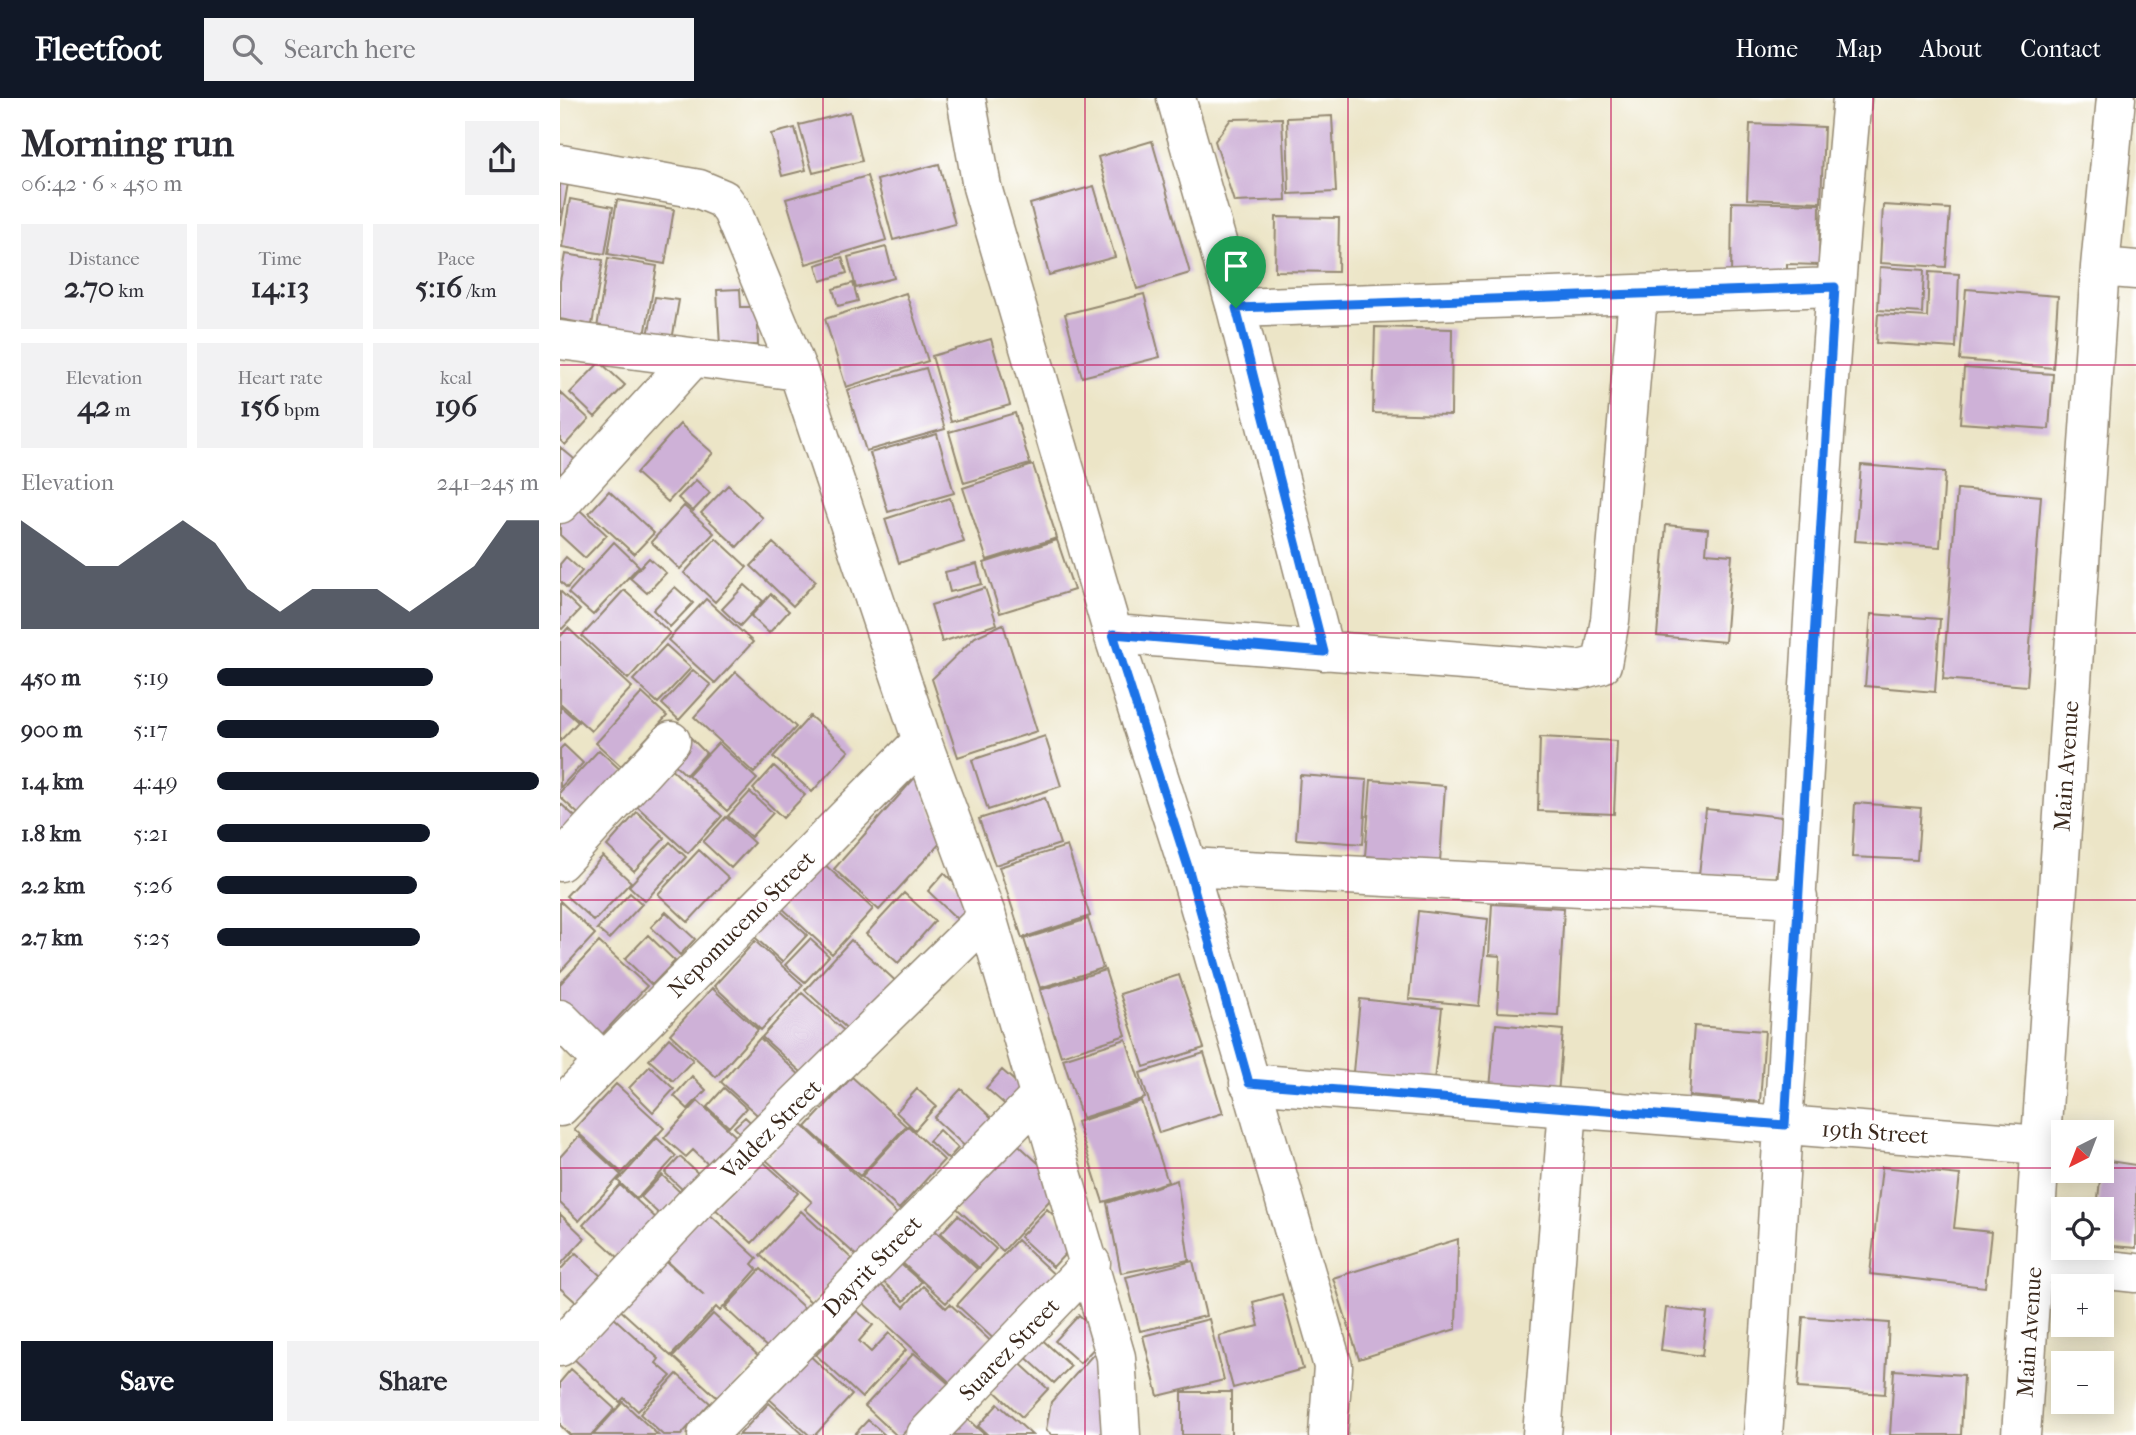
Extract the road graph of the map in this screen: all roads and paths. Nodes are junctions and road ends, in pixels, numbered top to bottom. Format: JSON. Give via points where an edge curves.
{"nodes":[{"id":1,"x":966,"y":98,"type":"edge"},
{"id":2,"x":1175,"y":98,"type":"edge"},
{"id":3,"x":1852,"y":98,"type":"edge"},
{"id":4,"x":2116,"y":98,"type":"edge"},
{"id":5,"x":560,"y":164,"type":"edge"},
{"id":6,"x":2118,"y":268,"type":"edge"},
{"id":7,"x":1835,"y":287,"type":"junction"},
{"id":8,"x":1638,"y":296,"type":"junction"},
{"id":9,"x":1236,"y":308,"type":"junction"},
{"id":10,"x":560,"y":340,"type":"edge"},
{"id":11,"x":691,"y":359,"type":"junction"},
{"id":12,"x":798,"y":371,"type":"junction"},
{"id":13,"x":560,"y":504,"type":"edge"},
{"id":14,"x":1113,"y":634,"type":"junction"},
{"id":15,"x":1324,"y":652,"type":"junction"},
{"id":16,"x":671,"y":741,"type":"dead end"},
{"id":17,"x":922,"y":741,"type":"junction"},
{"id":18,"x":560,"y":862,"type":"edge"},
{"id":19,"x":1188,"y":867,"type":"junction"},
{"id":20,"x":1798,"y":898,"type":"junction"},
{"id":21,"x":987,"y":917,"type":"junction"},
{"id":22,"x":560,"y":1019,"type":"edge"},
{"id":23,"x":604,"y":1063,"type":"junction"},
{"id":24,"x":1249,"y":1083,"type":"junction"},
{"id":25,"x":1038,"y":1098,"type":"junction"},
{"id":26,"x":560,"y":1107,"type":"edge"},
{"id":27,"x":1568,"y":1108,"type":"junction"},
{"id":28,"x":1785,"y":1125,"type":"junction"},
{"id":29,"x":2041,"y":1145,"type":"junction"},
{"id":30,"x":2034,"y":1262,"type":"junction"},
{"id":31,"x":1091,"y":1264,"type":"junction"},
{"id":32,"x":2136,"y":1273,"type":"edge"},
{"id":33,"x":560,"y":1347,"type":"edge"},
{"id":34,"x":707,"y":1435,"type":"edge"},
{"id":35,"x":926,"y":1435,"type":"edge"},
{"id":36,"x":1121,"y":1435,"type":"edge"},
{"id":37,"x":1328,"y":1435,"type":"edge"},
{"id":38,"x":1542,"y":1435,"type":"edge"},
{"id":39,"x":1763,"y":1435,"type":"edge"},
{"id":40,"x":2021,"y":1435,"type":"edge"}],
"edges":[{"from":1,"to":14,"type":"street","via":[[982,187]]},
{"from":2,"to":9,"type":"street"},
{"from":3,"to":7,"type":"street"},
{"from":4,"to":6,"type":"street","name":"Main Avenue"},
{"from":5,"to":12,"type":"street","via":[[699,189],[723,199]]},
{"from":6,"to":29,"type":"street","name":"Main Avenue"},
{"from":7,"to":8,"type":"street"},
{"from":7,"to":20,"type":"street"},
{"from":8,"to":9,"type":"street"},
{"from":8,"to":15,"type":"street","via":[[1602,664],[1578,670]]},
{"from":9,"to":15,"type":"street"},
{"from":10,"to":11,"type":"street"},
{"from":11,"to":12,"type":"street"},
{"from":11,"to":13,"type":"street"},
{"from":12,"to":17,"type":"street"},
{"from":14,"to":15,"type":"street"},
{"from":14,"to":19,"type":"street"},
{"from":16,"to":18,"type":"street"},
{"from":17,"to":21,"type":"street"},
{"from":17,"to":23,"type":"street","name":"Nepomuceno Street"},
{"from":19,"to":20,"type":"street"},
{"from":19,"to":24,"type":"street"},
{"from":20,"to":28,"type":"street"},
{"from":21,"to":25,"type":"street"},
{"from":21,"to":33,"type":"street","name":"Valdez Street","via":[[702,1196]]},
{"from":22,"to":23,"type":"street"},
{"from":23,"to":26,"type":"street","name":"Nepomuceno Street"},
{"from":24,"to":27,"type":"street","name":"19th Street"},
{"from":24,"to":37,"type":"street","via":[[1333,1366]]},
{"from":25,"to":31,"type":"street"},
{"from":25,"to":34,"type":"street","name":"Dayrit Street"},
{"from":27,"to":28,"type":"street","name":"19th Street"},
{"from":27,"to":38,"type":"street"},
{"from":28,"to":29,"type":"street","name":"19th Street"},
{"from":28,"to":39,"type":"street"},
{"from":29,"to":30,"type":"street","name":"Main Avenue"},
{"from":30,"to":32,"type":"street"},
{"from":30,"to":40,"type":"street","name":"Main Avenue"},
{"from":31,"to":35,"type":"street","name":"Suarez Street"},
{"from":31,"to":36,"type":"street","via":[[1116,1357]]}]}
